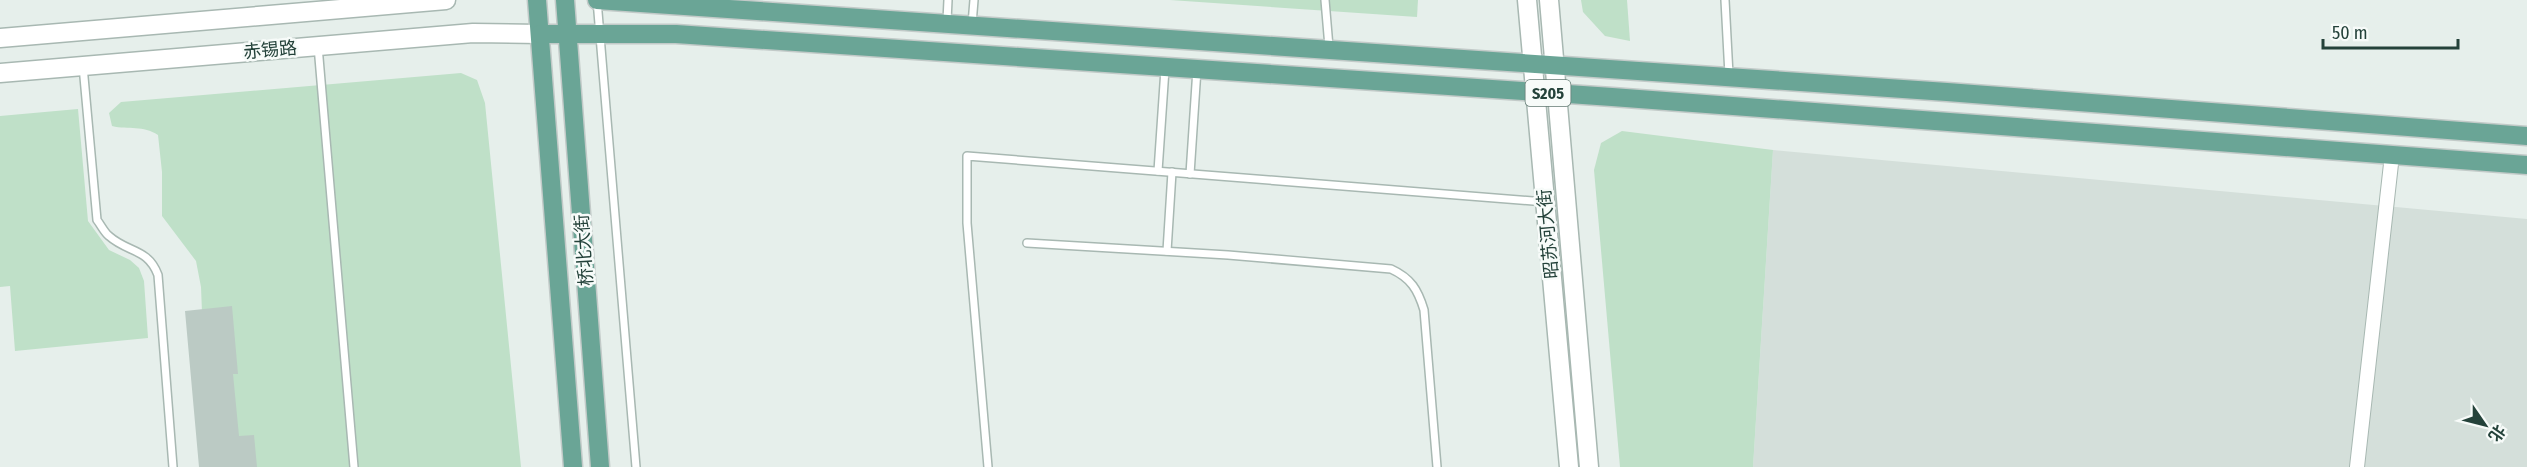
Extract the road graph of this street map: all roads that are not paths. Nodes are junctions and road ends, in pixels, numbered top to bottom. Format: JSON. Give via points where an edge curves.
{"nodes":[{"id":1,"x":446,"y":0,"type":"edge"},
{"id":2,"x":537,"y":0,"type":"edge"},
{"id":3,"x":565,"y":0,"type":"edge"},
{"id":4,"x":597,"y":0,"type":"edge"},
{"id":5,"x":948,"y":0,"type":"edge"},
{"id":6,"x":974,"y":0,"type":"edge"},
{"id":7,"x":1325,"y":0,"type":"edge"},
{"id":8,"x":1527,"y":0,"type":"edge"},
{"id":9,"x":1549,"y":0,"type":"edge"},
{"id":10,"x":1725,"y":0,"type":"edge"},
{"id":11,"x":946,"y":23,"type":"junction"},
{"id":12,"x":972,"y":25,"type":"junction"},
{"id":13,"x":568,"y":32,"type":"junction"},
{"id":14,"x":600,"y":33,"type":"junction"},
{"id":15,"x":540,"y":34,"type":"junction"},
{"id":16,"x":0,"y":38,"type":"edge"},
{"id":17,"x":318,"y":46,"type":"junction"},
{"id":18,"x":1329,"y":50,"type":"junction"},
{"id":19,"x":1533,"y":64,"type":"junction"},
{"id":20,"x":1554,"y":65,"type":"junction"},
{"id":21,"x":83,"y":66,"type":"junction"},
{"id":22,"x":1166,"y":67,"type":"junction"},
{"id":23,"x":1197,"y":69,"type":"junction"},
{"id":24,"x":0,"y":73,"type":"edge"},
{"id":25,"x":1730,"y":77,"type":"junction"},
{"id":26,"x":1535,"y":92,"type":"junction"},
{"id":27,"x":1557,"y":93,"type":"junction"},
{"id":28,"x":2527,"y":136,"type":"edge"},
{"id":29,"x":2392,"y":155,"type":"junction"},
{"id":30,"x":2527,"y":165,"type":"edge"},
{"id":31,"x":1158,"y":171,"type":"junction"},
{"id":32,"x":1172,"y":172,"type":"junction"},
{"id":33,"x":1190,"y":174,"type":"junction"},
{"id":34,"x":1545,"y":202,"type":"junction"},
{"id":35,"x":1026,"y":243,"type":"dead end"},
{"id":36,"x":1167,"y":251,"type":"junction"},
{"id":37,"x":173,"y":467,"type":"edge"},
{"id":38,"x":354,"y":467,"type":"edge"},
{"id":39,"x":573,"y":467,"type":"edge"},
{"id":40,"x":600,"y":467,"type":"edge"},
{"id":41,"x":636,"y":467,"type":"edge"},
{"id":42,"x":988,"y":467,"type":"edge"},
{"id":43,"x":1437,"y":467,"type":"edge"},
{"id":44,"x":1569,"y":467,"type":"edge"},
{"id":45,"x":1589,"y":467,"type":"edge"},
{"id":46,"x":2357,"y":467,"type":"edge"}],
"edges":[{"from":1,"to":16,"type":"street","name":"赤锡路"},
{"from":2,"to":15,"type":"main road","name":"桥北大街"},
{"from":3,"to":13,"type":"main road","name":"桥北大街"},
{"from":4,"to":11,"type":"main road","number":"S205"},
{"from":4,"to":14,"type":"lane"},
{"from":5,"to":11,"type":"lane"},
{"from":6,"to":12,"type":"lane"},
{"from":7,"to":18,"type":"lane"},
{"from":8,"to":19,"type":"street","name":"昭苏河大街"},
{"from":9,"to":20,"type":"street","name":"昭苏河大街"},
{"from":10,"to":25,"type":"lane"},
{"from":11,"to":12,"type":"main road","number":"S205"},
{"from":12,"to":18,"type":"main road","number":"S205"},
{"from":13,"to":14,"type":"main road","number":"S205"},
{"from":13,"to":15,"type":"main road","number":"S205"},
{"from":13,"to":40,"type":"main road","name":"桥北大街"},
{"from":14,"to":22,"type":"main road","number":"S205","via":[[676,34]]},
{"from":14,"to":41,"type":"lane"},
{"from":15,"to":17,"type":"street","name":"赤锡路","via":[[473,33]]},
{"from":15,"to":39,"type":"main road","name":"桥北大街"},
{"from":17,"to":21,"type":"street","name":"赤锡路"},
{"from":17,"to":38,"type":"lane"},
{"from":18,"to":19,"type":"main road","number":"S205"},
{"from":19,"to":20,"type":"main road","number":"S205"},
{"from":19,"to":26,"type":"street","name":"昭苏河大街"},
{"from":20,"to":25,"type":"main road","number":"S205"},
{"from":20,"to":27,"type":"street","name":"昭苏河大街"},
{"from":21,"to":24,"type":"street","name":"赤锡路"},
{"from":21,"to":37,"type":"lane","via":[[97,220],[108,236],[144,254],[158,275]]},
{"from":22,"to":23,"type":"main road","number":"S205"},
{"from":22,"to":31,"type":"lane"},
{"from":23,"to":26,"type":"main road","number":"S205"},
{"from":23,"to":33,"type":"lane"},
{"from":25,"to":28,"type":"main road","number":"S205"},
{"from":26,"to":27,"type":"main road","number":"S205"},
{"from":26,"to":34,"type":"street","name":"昭苏河大街"},
{"from":27,"to":29,"type":"main road","number":"S205"},
{"from":27,"to":45,"type":"street","name":"昭苏河大街"},
{"from":29,"to":30,"type":"main road","number":"S205"},
{"from":29,"to":46,"type":"street"},
{"from":31,"to":32,"type":"lane"},
{"from":31,"to":42,"type":"lane","via":[[967,156],[967,223]]},
{"from":32,"to":33,"type":"lane"},
{"from":32,"to":36,"type":"lane"},
{"from":33,"to":34,"type":"lane"},
{"from":34,"to":44,"type":"street","name":"昭苏河大街"},
{"from":35,"to":36,"type":"lane"},
{"from":36,"to":43,"type":"lane","via":[[1392,269],[1403,274],[1418,290],[1424,310]]}]}
